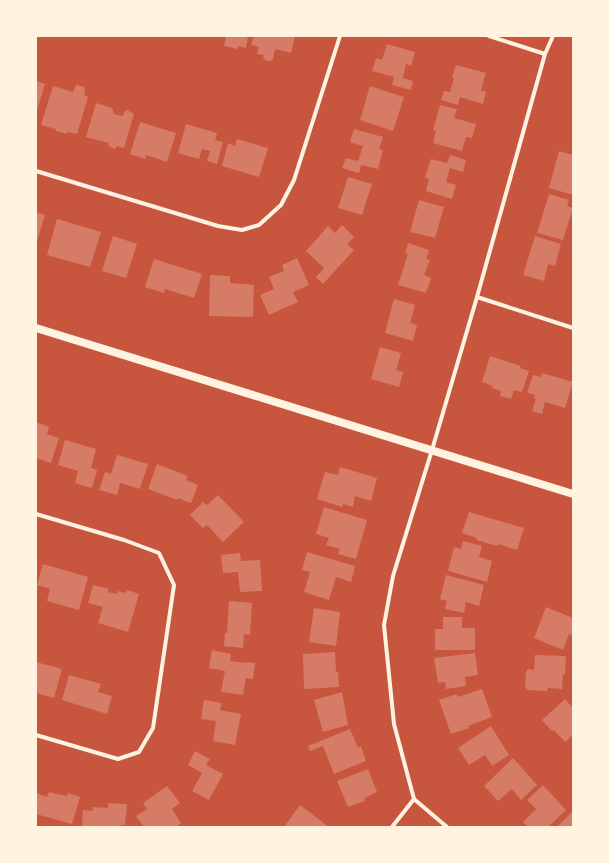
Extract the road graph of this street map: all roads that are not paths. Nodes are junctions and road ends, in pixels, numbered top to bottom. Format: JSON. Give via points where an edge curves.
{"nodes":[{"id":1,"x":340,"y":36,"type":"edge"},
{"id":2,"x":489,"y":36,"type":"edge"},
{"id":3,"x":553,"y":36,"type":"edge"},
{"id":4,"x":545,"y":54,"type":"junction"},
{"id":5,"x":36,"y":171,"type":"edge"},
{"id":6,"x":477,"y":297,"type":"junction"},
{"id":7,"x":36,"y":328,"type":"edge"},
{"id":8,"x":573,"y":328,"type":"edge"},
{"id":9,"x":432,"y":450,"type":"junction"},
{"id":10,"x":573,"y":494,"type":"edge"},
{"id":11,"x":36,"y":514,"type":"edge"},
{"id":12,"x":36,"y":735,"type":"edge"},
{"id":13,"x":414,"y":799,"type":"junction"},
{"id":14,"x":392,"y":827,"type":"edge"},
{"id":15,"x":447,"y":827,"type":"edge"}],
"edges":[{"from":1,"to":5,"type":"street","via":[[294,180],[281,204],[259,225],[242,230],[218,226]]},
{"from":2,"to":4,"type":"street"},
{"from":3,"to":4,"type":"street"},
{"from":4,"to":6,"type":"street"},
{"from":6,"to":8,"type":"street"},
{"from":6,"to":9,"type":"street"},
{"from":7,"to":9,"type":"main road"},
{"from":9,"to":10,"type":"main road"},
{"from":9,"to":13,"type":"street","via":[[393,576],[384,625],[394,724]]},
{"from":11,"to":12,"type":"street","via":[[159,552],[174,585],[152,728],[139,752],[118,760]]},
{"from":13,"to":14,"type":"street"},
{"from":13,"to":15,"type":"street"}]}
